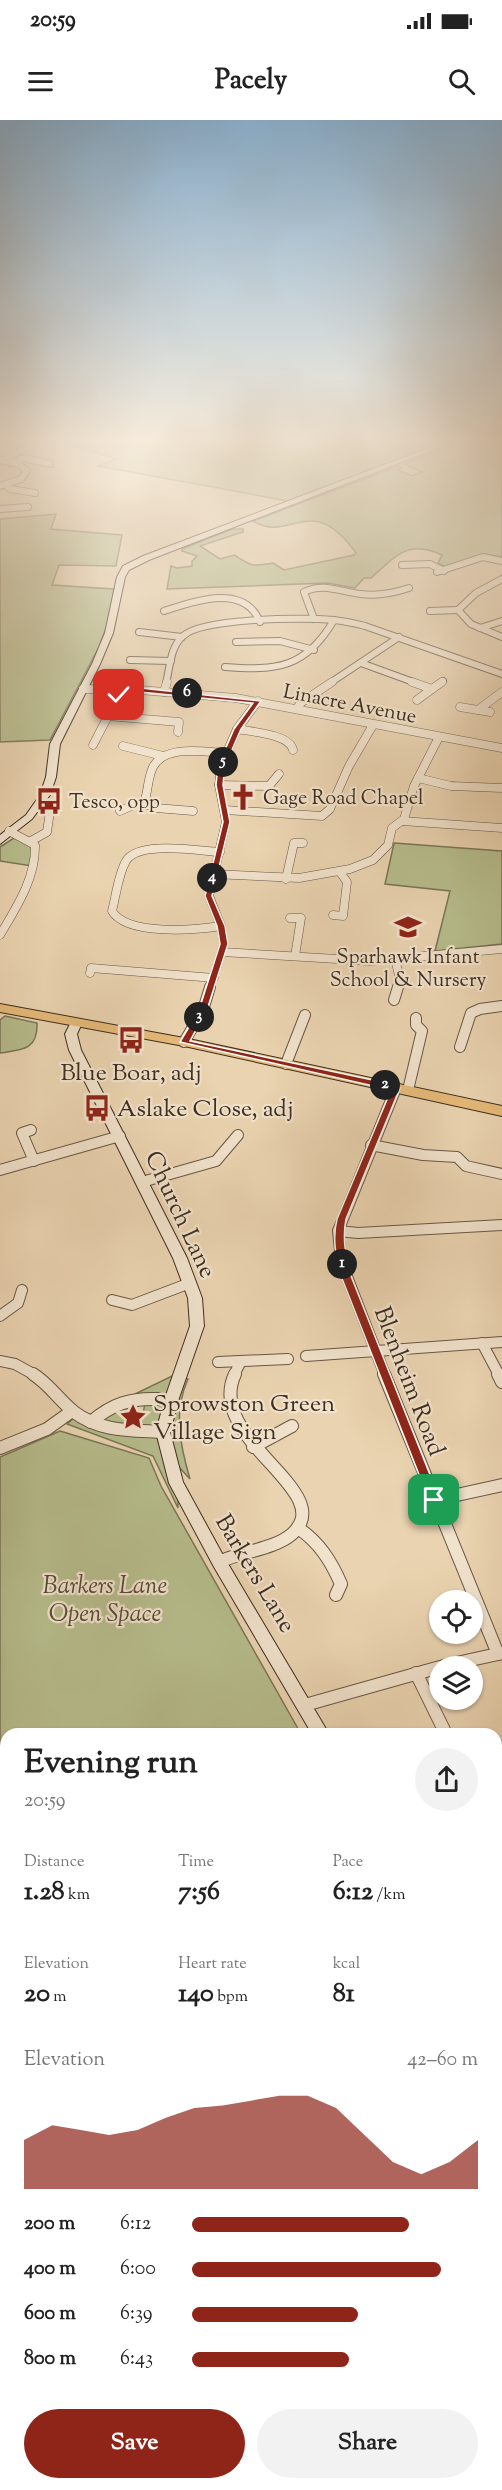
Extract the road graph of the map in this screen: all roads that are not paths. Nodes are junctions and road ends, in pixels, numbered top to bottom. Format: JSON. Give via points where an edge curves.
{"nodes":[{"id":1,"x":163,"y":553,"type":"edge"},
{"id":2,"x":502,"y":561,"type":"edge"},
{"id":3,"x":402,"y":565,"type":"dead end"},
{"id":4,"x":502,"y":579,"type":"edge"},
{"id":5,"x":409,"y":588,"type":"dead end"},
{"id":6,"x":458,"y":610,"type":"junction"},
{"id":7,"x":169,"y":611,"type":"dead end"},
{"id":8,"x":430,"y":611,"type":"dead end"},
{"id":9,"x":314,"y":619,"type":"junction"},
{"id":10,"x":334,"y":620,"type":"junction"},
{"id":11,"x":502,"y":621,"type":"edge"},
{"id":12,"x":260,"y":622,"type":"junction"},
{"id":13,"x":480,"y":628,"type":"junction"},
{"id":14,"x":139,"y":632,"type":"dead end"},
{"id":15,"x":182,"y":637,"type":"junction"},
{"id":16,"x":399,"y":637,"type":"junction"},
{"id":17,"x":502,"y":637,"type":"edge"},
{"id":18,"x":241,"y":641,"type":"dead end"},
{"id":19,"x":314,"y":650,"type":"junction"},
{"id":20,"x":130,"y":660,"type":"dead end"},
{"id":21,"x":171,"y":661,"type":"junction"},
{"id":22,"x":361,"y":663,"type":"junction"},
{"id":23,"x":225,"y":667,"type":"dead end"},
{"id":24,"x":502,"y":674,"type":"edge"},
{"id":25,"x":442,"y":681,"type":"dead end"},
{"id":26,"x":83,"y":689,"type":"junction"},
{"id":27,"x":432,"y":689,"type":"junction"},
{"id":28,"x":119,"y":690,"type":"junction"},
{"id":29,"x":164,"y":692,"type":"junction"},
{"id":30,"x":502,"y":692,"type":"edge"},
{"id":31,"x":417,"y":700,"type":"dead end"},
{"id":32,"x":258,"y":701,"type":"junction"},
{"id":33,"x":460,"y":707,"type":"dead end"},
{"id":34,"x":296,"y":709,"type":"junction"},
{"id":35,"x":478,"y":710,"type":"junction"},
{"id":36,"x":490,"y":712,"type":"dead end"},
{"id":37,"x":108,"y":716,"type":"junction"},
{"id":38,"x":186,"y":718,"type":"dead end"},
{"id":39,"x":179,"y":722,"type":"junction"},
{"id":40,"x":373,"y":725,"type":"junction"},
{"id":41,"x":237,"y":729,"type":"junction"},
{"id":42,"x":178,"y":732,"type":"dead end"},
{"id":43,"x":438,"y":737,"type":"junction"},
{"id":44,"x":104,"y":741,"type":"dead end"},
{"id":45,"x":294,"y":744,"type":"dead end"},
{"id":46,"x":502,"y":748,"type":"edge"},
{"id":47,"x":126,"y":749,"type":"dead end"},
{"id":48,"x":225,"y":753,"type":"junction"},
{"id":49,"x":163,"y":756,"type":"junction"},
{"id":50,"x":279,"y":774,"type":"dead end"},
{"id":51,"x":418,"y":778,"type":"junction"},
{"id":52,"x":219,"y":785,"type":"junction"},
{"id":53,"x":502,"y":788,"type":"edge"},
{"id":54,"x":142,"y":803,"type":"junction"},
{"id":55,"x":124,"y":808,"type":"dead end"},
{"id":56,"x":225,"y":810,"type":"junction"},
{"id":57,"x":50,"y":811,"type":"dead end"},
{"id":58,"x":193,"y":811,"type":"dead end"},
{"id":59,"x":402,"y":821,"type":"junction"},
{"id":60,"x":502,"y":828,"type":"edge"},
{"id":61,"x":9,"y":831,"type":"junction"},
{"id":62,"x":0,"y":841,"type":"edge"},
{"id":63,"x":31,"y":842,"type":"junction"},
{"id":64,"x":303,"y":843,"type":"dead end"},
{"id":65,"x":220,"y":852,"type":"junction"},
{"id":66,"x":340,"y":872,"type":"junction"},
{"id":67,"x":213,"y":874,"type":"junction"},
{"id":68,"x":286,"y":879,"type":"junction"},
{"id":69,"x":333,"y":915,"type":"dead end"},
{"id":70,"x":343,"y":916,"type":"junction"},
{"id":71,"x":354,"y":917,"type":"dead end"},
{"id":72,"x":290,"y":918,"type":"dead end"},
{"id":73,"x":301,"y":918,"type":"junction"},
{"id":74,"x":312,"y":919,"type":"dead end"},
{"id":75,"x":221,"y":926,"type":"junction"},
{"id":76,"x":0,"y":934,"type":"edge"},
{"id":77,"x":502,"y":949,"type":"edge"},
{"id":78,"x":222,"y":951,"type":"junction"},
{"id":79,"x":295,"y":956,"type":"junction"},
{"id":80,"x":395,"y":959,"type":"junction"},
{"id":81,"x":90,"y":973,"type":"dead end"},
{"id":82,"x":214,"y":978,"type":"junction"},
{"id":83,"x":394,"y":1000,"type":"dead end"},
{"id":84,"x":502,"y":1006,"type":"edge"},
{"id":85,"x":0,"y":1008,"type":"edge"},
{"id":86,"x":304,"y":1015,"type":"dead end"},
{"id":87,"x":416,"y":1018,"type":"dead end"},
{"id":88,"x":76,"y":1023,"type":"junction"},
{"id":89,"x":450,"y":1038,"type":"dead end"},
{"id":90,"x":184,"y":1042,"type":"junction"},
{"id":91,"x":286,"y":1064,"type":"junction"},
{"id":92,"x":402,"y":1089,"type":"junction"},
{"id":93,"x":502,"y":1111,"type":"edge"},
{"id":94,"x":23,"y":1131,"type":"dead end"},
{"id":95,"x":238,"y":1135,"type":"dead end"},
{"id":96,"x":120,"y":1136,"type":"junction"},
{"id":97,"x":371,"y":1145,"type":"junction"},
{"id":98,"x":34,"y":1161,"type":"junction"},
{"id":99,"x":0,"y":1170,"type":"edge"},
{"id":100,"x":502,"y":1174,"type":"edge"},
{"id":101,"x":142,"y":1182,"type":"junction"},
{"id":102,"x":502,"y":1225,"type":"edge"},
{"id":103,"x":339,"y":1232,"type":"junction"},
{"id":104,"x":190,"y":1283,"type":"junction"},
{"id":105,"x":22,"y":1290,"type":"dead end"},
{"id":106,"x":112,"y":1300,"type":"dead end"},
{"id":107,"x":0,"y":1316,"type":"edge"},
{"id":108,"x":502,"y":1342,"type":"edge"},
{"id":109,"x":482,"y":1343,"type":"junction"},
{"id":110,"x":376,"y":1352,"type":"junction"},
{"id":111,"x":306,"y":1356,"type":"dead end"},
{"id":112,"x":288,"y":1359,"type":"dead end"},
{"id":113,"x":0,"y":1361,"type":"edge"},
{"id":114,"x":241,"y":1361,"type":"junction"},
{"id":115,"x":218,"y":1362,"type":"dead end"},
{"id":116,"x":502,"y":1382,"type":"edge"},
{"id":117,"x":158,"y":1398,"type":"dead end"},
{"id":118,"x":72,"y":1411,"type":"junction"},
{"id":119,"x":91,"y":1422,"type":"junction"},
{"id":120,"x":292,"y":1426,"type":"dead end"},
{"id":121,"x":163,"y":1432,"type":"junction"},
{"id":122,"x":253,"y":1447,"type":"junction"},
{"id":123,"x":0,"y":1448,"type":"edge"},
{"id":124,"x":502,"y":1485,"type":"edge"},
{"id":125,"x":434,"y":1500,"type":"junction"},
{"id":126,"x":298,"y":1528,"type":"junction"},
{"id":127,"x":219,"y":1562,"type":"junction"},
{"id":128,"x":336,"y":1595,"type":"dead end"},
{"id":129,"x":500,"y":1653,"type":"edge"},
{"id":130,"x":483,"y":1657,"type":"edge"},
{"id":131,"x":429,"y":1670,"type":"edge"},
{"id":132,"x":416,"y":1673,"type":"junction"},
{"id":133,"x":305,"y":1705,"type":"junction"},
{"id":134,"x":318,"y":1728,"type":"edge"},
{"id":135,"x":443,"y":1728,"type":"edge"}],
"edges":[{"from":1,"to":26,"type":"street","via":[[131,565],[121,577],[109,633]]},
{"from":2,"to":3,"type":"street","via":[[483,557],[440,572],[430,564]]},
{"from":4,"to":6,"type":"street","via":[[476,593]]},
{"from":5,"to":9,"type":"street","via":[[385,597],[330,587],[310,588],[304,592]]},
{"from":6,"to":8,"type":"street"},
{"from":6,"to":13,"type":"street"},
{"from":7,"to":12,"type":"street","via":[[229,594],[250,604],[259,613]]},
{"from":9,"to":10,"type":"street"},
{"from":9,"to":12,"type":"street"},
{"from":10,"to":16,"type":"street"},
{"from":10,"to":19,"type":"street"},
{"from":11,"to":13,"type":"street"},
{"from":12,"to":15,"type":"street","via":[[211,625]]},
{"from":13,"to":17,"type":"street"},
{"from":14,"to":15,"type":"street"},
{"from":15,"to":21,"type":"street"},
{"from":16,"to":22,"type":"street"},
{"from":16,"to":24,"type":"street"},
{"from":18,"to":19,"type":"street","via":[[280,641]]},
{"from":19,"to":23,"type":"street","via":[[269,670]]},
{"from":20,"to":21,"type":"street"},
{"from":21,"to":29,"type":"street"},
{"from":22,"to":27,"type":"street"},
{"from":22,"to":34,"type":"street"},
{"from":25,"to":27,"type":"street"},
{"from":26,"to":28,"type":"street","name":"Linacre Avenue"},
{"from":26,"to":61,"type":"street","via":[[55,744],[45,795],[24,822]]},
{"from":27,"to":31,"type":"street"},
{"from":28,"to":29,"type":"street","name":"Linacre Avenue"},
{"from":28,"to":37,"type":"street"},
{"from":29,"to":32,"type":"street","name":"Linacre Avenue"},
{"from":30,"to":35,"type":"street"},
{"from":32,"to":34,"type":"street","name":"Linacre Avenue"},
{"from":32,"to":41,"type":"street"},
{"from":33,"to":35,"type":"street"},
{"from":34,"to":40,"type":"street","name":"Linacre Avenue"},
{"from":35,"to":36,"type":"street"},
{"from":37,"to":39,"type":"street"},
{"from":37,"to":44,"type":"street","via":[[94,743]]},
{"from":38,"to":39,"type":"street"},
{"from":39,"to":42,"type":"street"},
{"from":40,"to":43,"type":"street","name":"Linacre Avenue"},
{"from":40,"to":56,"type":"street","via":[[330,809],[322,816]]},
{"from":41,"to":45,"type":"street"},
{"from":41,"to":48,"type":"street"},
{"from":43,"to":46,"type":"street","name":"Linacre Avenue"},
{"from":43,"to":51,"type":"street"},
{"from":47,"to":49,"type":"street"},
{"from":48,"to":49,"type":"street","via":[[189,751]]},
{"from":48,"to":52,"type":"street"},
{"from":49,"to":54,"type":"street","via":[[154,765]]},
{"from":50,"to":52,"type":"street","via":[[271,788]]},
{"from":51,"to":53,"type":"street","via":[[451,786]]},
{"from":51,"to":59,"type":"street"},
{"from":52,"to":56,"type":"street"},
{"from":54,"to":55,"type":"street"},
{"from":54,"to":58,"type":"street","via":[[180,812]]},
{"from":56,"to":65,"type":"street"},
{"from":57,"to":63,"type":"street","via":[[45,820],[47,832]]},
{"from":59,"to":60,"type":"street"},
{"from":59,"to":66,"type":"street","via":[[392,828],[388,845],[379,855]]},
{"from":61,"to":62,"type":"street"},
{"from":61,"to":63,"type":"street"},
{"from":63,"to":76,"type":"street","via":[[36,858]]},
{"from":64,"to":68,"type":"street","via":[[294,843]]},
{"from":65,"to":67,"type":"street"},
{"from":65,"to":75,"type":"street","via":[[134,850],[126,861],[112,911],[113,921],[136,926]]},
{"from":66,"to":68,"type":"street"},
{"from":66,"to":70,"type":"street","via":[[347,882]]},
{"from":67,"to":68,"type":"street"},
{"from":67,"to":75,"type":"street","via":[[209,896]]},
{"from":69,"to":70,"type":"street"},
{"from":70,"to":71,"type":"street"},
{"from":72,"to":73,"type":"street"},
{"from":73,"to":74,"type":"street"},
{"from":73,"to":79,"type":"street"},
{"from":75,"to":78,"type":"street"},
{"from":77,"to":80,"type":"street"},
{"from":78,"to":79,"type":"street"},
{"from":78,"to":82,"type":"street"},
{"from":79,"to":80,"type":"street"},
{"from":80,"to":83,"type":"street","via":[[400,979]]},
{"from":81,"to":82,"type":"street","via":[[91,968]]},
{"from":82,"to":90,"type":"street","via":[[203,1010]]},
{"from":84,"to":89,"type":"street","via":[[469,1012],[460,1044]]},
{"from":85,"to":88,"type":"main road"},
{"from":86,"to":91,"type":"street"},
{"from":87,"to":92,"type":"street","name":"Blenheim Road","via":[[422,1031]]},
{"from":88,"to":90,"type":"main road"},
{"from":88,"to":96,"type":"street","name":"Church Lane","via":[[71,1034],[75,1050]]},
{"from":90,"to":91,"type":"main road"},
{"from":91,"to":92,"type":"main road"},
{"from":92,"to":93,"type":"main road"},
{"from":92,"to":97,"type":"street","name":"Blenheim Road"},
{"from":94,"to":98,"type":"street"},
{"from":95,"to":101,"type":"street","via":[[216,1161]]},
{"from":96,"to":98,"type":"street"},
{"from":96,"to":101,"type":"street","name":"Church Lane"},
{"from":97,"to":100,"type":"street","via":[[457,1157],[466,1166]]},
{"from":97,"to":103,"type":"street","name":"Blenheim Road"},
{"from":98,"to":99,"type":"street"},
{"from":101,"to":104,"type":"street","name":"Church Lane"},
{"from":102,"to":103,"type":"street"},
{"from":103,"to":110,"type":"street","name":"Blenheim Road","via":[[341,1261]]},
{"from":104,"to":106,"type":"street","via":[[135,1305]]},
{"from":104,"to":121,"type":"street","name":"Church Lane","via":[[197,1326]]},
{"from":105,"to":107,"type":"street","via":[[19,1303]]},
{"from":108,"to":109,"type":"street"},
{"from":109,"to":110,"type":"street"},
{"from":109,"to":116,"type":"street"},
{"from":110,"to":111,"type":"street"},
{"from":110,"to":125,"type":"street","name":"Blenheim Road"},
{"from":112,"to":114,"type":"street"},
{"from":113,"to":118,"type":"street","via":[[36,1374]]},
{"from":114,"to":115,"type":"street"},
{"from":114,"to":122,"type":"street","via":[[233,1374],[230,1399],[236,1424]]},
{"from":117,"to":119,"type":"street","via":[[141,1403],[128,1399],[104,1410]]},
{"from":118,"to":119,"type":"street"},
{"from":118,"to":123,"type":"street","via":[[36,1435]]},
{"from":119,"to":121,"type":"street","via":[[119,1430]]},
{"from":120,"to":122,"type":"street"},
{"from":121,"to":127,"type":"street","name":"Barkers Lane","via":[[176,1483]]},
{"from":122,"to":126,"type":"street","via":[[296,1493],[302,1519]]},
{"from":124,"to":125,"type":"street"},
{"from":125,"to":129,"type":"street","name":"Blenheim Road"},
{"from":126,"to":127,"type":"street","via":[[285,1538]]},
{"from":126,"to":128,"type":"street","via":[[329,1557],[341,1584]]},
{"from":127,"to":133,"type":"street","name":"Barkers Lane"},
{"from":129,"to":130,"type":"street"},
{"from":131,"to":132,"type":"street"},
{"from":132,"to":133,"type":"street"},
{"from":132,"to":135,"type":"street"},
{"from":133,"to":134,"type":"street","name":"Barkers Lane"}]}
